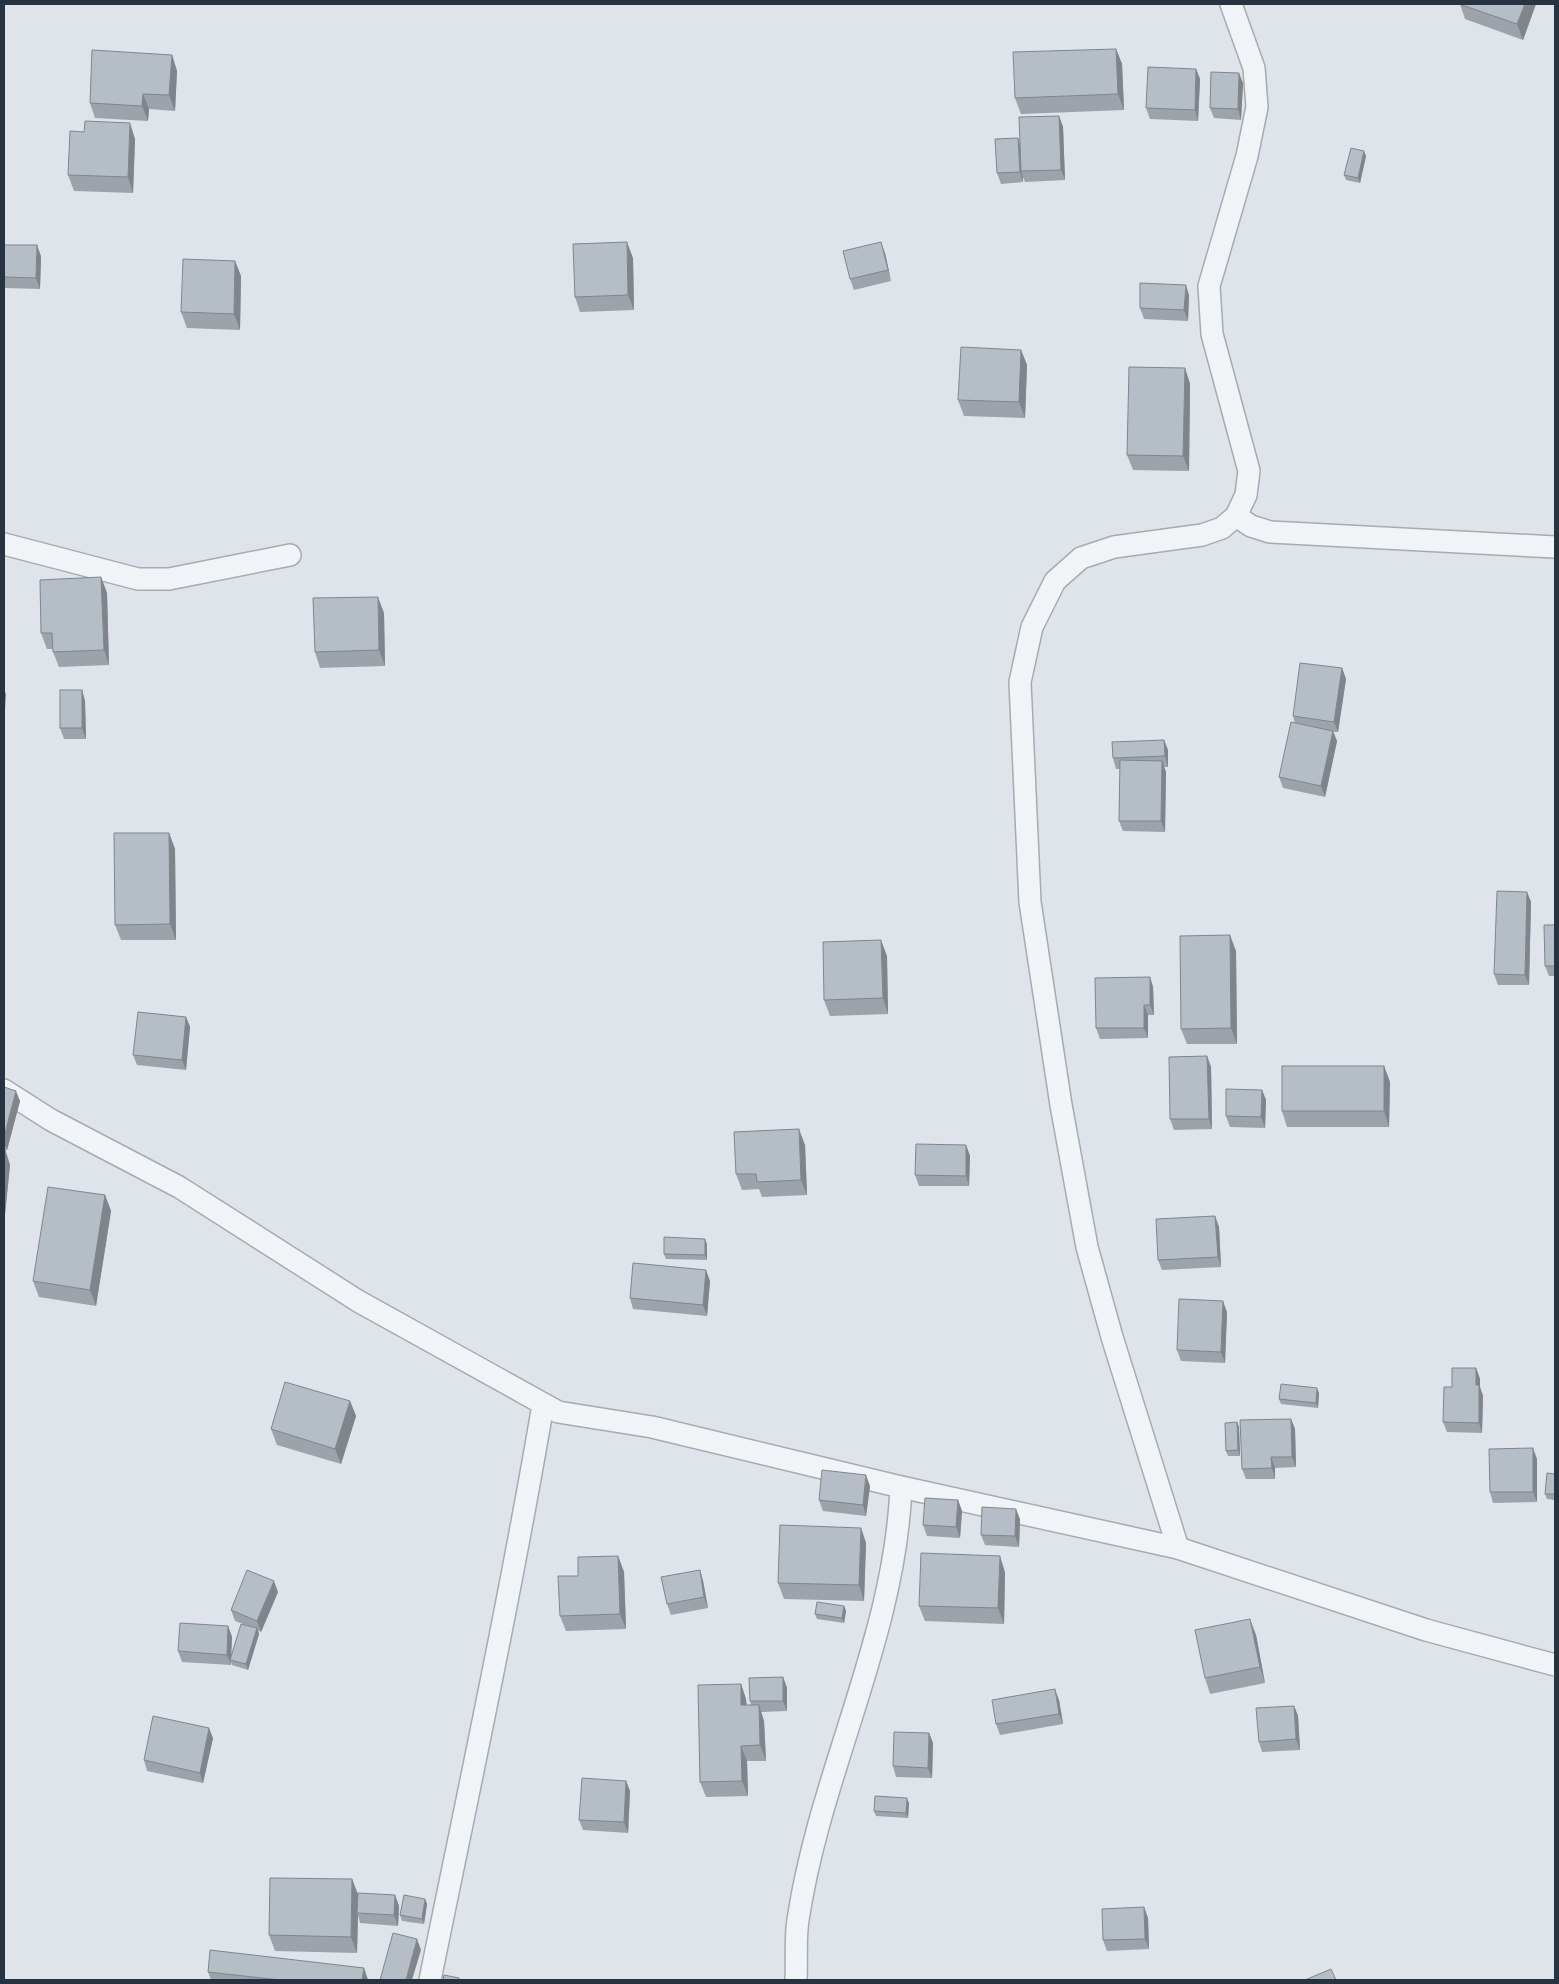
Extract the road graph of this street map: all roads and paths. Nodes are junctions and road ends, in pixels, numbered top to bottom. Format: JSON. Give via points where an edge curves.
{"nodes":[{"id":1,"x":1231,"y":4,"type":"edge"},
{"id":2,"x":1236,"y":516,"type":"junction"},
{"id":3,"x":4,"y":544,"type":"edge"},
{"id":4,"x":1555,"y":548,"type":"edge"},
{"id":5,"x":290,"y":555,"type":"dead end"},
{"id":6,"x":4,"y":1090,"type":"edge"},
{"id":7,"x":543,"y":1405,"type":"junction"},
{"id":8,"x":901,"y":1487,"type":"junction"},
{"id":9,"x":1178,"y":1548,"type":"junction"},
{"id":10,"x":1555,"y":1665,"type":"edge"},
{"id":11,"x":430,"y":1980,"type":"edge"},
{"id":12,"x":796,"y":1980,"type":"edge"}],
"edges":[{"from":1,"to":2,"type":"street","via":[[1254,68],[1257,107],[1247,156],[1209,286],[1212,334],[1249,471],[1246,495]]},
{"from":2,"to":4,"type":"street","via":[[1251,526],[1270,532]]},
{"from":2,"to":9,"type":"street","via":[[1222,528],[1202,535],[1114,547],[1081,558],[1055,581],[1032,627],[1020,682],[1030,902],[1086,1246]]},
{"from":3,"to":5,"type":"street","via":[[138,579],[169,579]]},
{"from":6,"to":7,"type":"street","via":[[51,1120],[179,1187],[358,1301]]},
{"from":7,"to":8,"type":"street","via":[[558,1412],[652,1428]]},
{"from":7,"to":11,"type":"street","via":[[500,1644]]},
{"from":8,"to":9,"type":"street"},
{"from":8,"to":12,"type":"street","via":[[896,1540],[874,1649],[819,1825],[808,1871],[798,1921]]},
{"from":9,"to":10,"type":"street","via":[[1426,1630]]}]}
